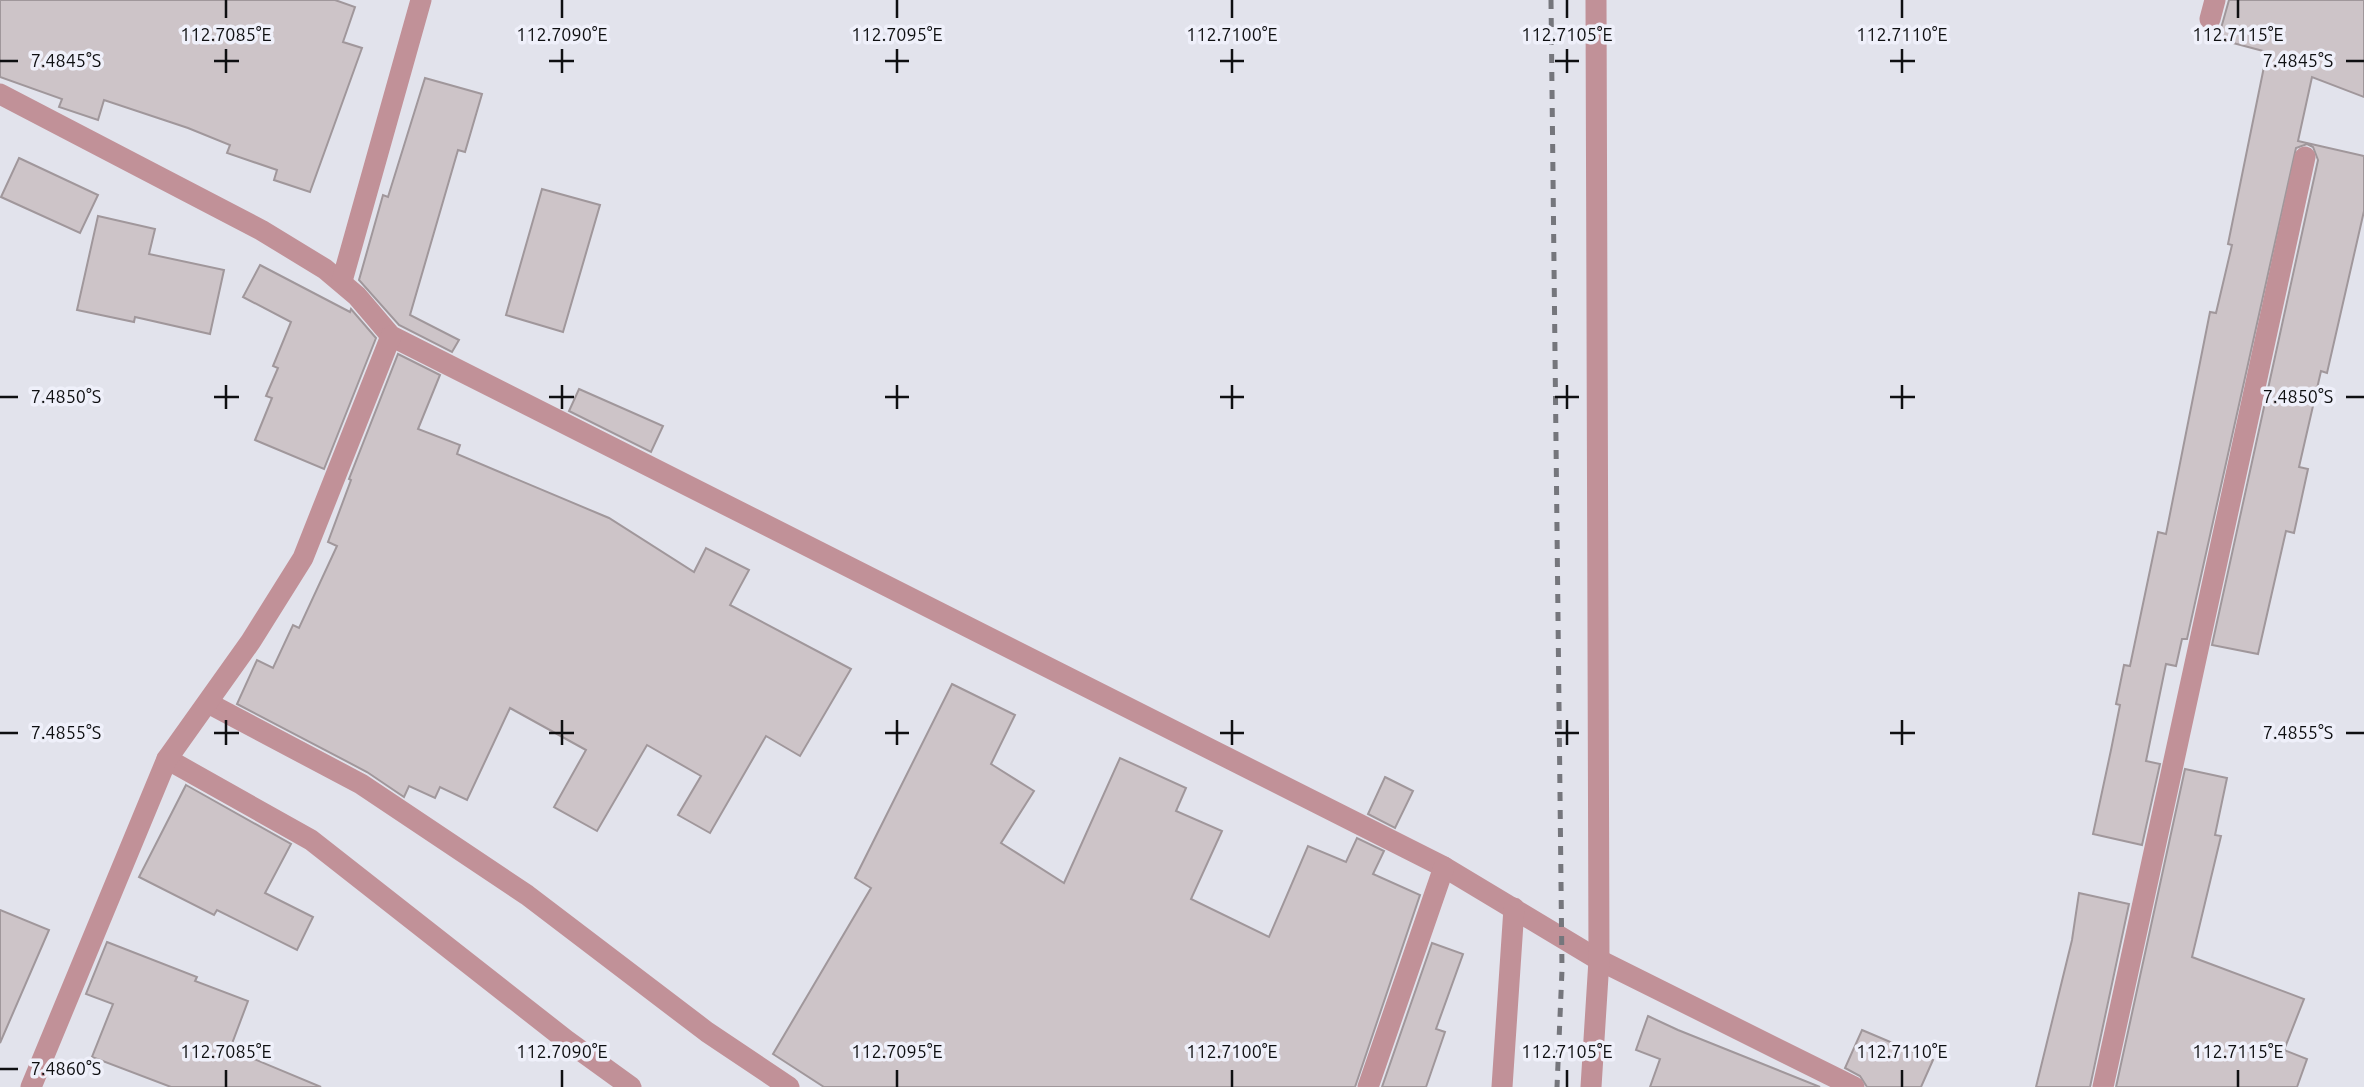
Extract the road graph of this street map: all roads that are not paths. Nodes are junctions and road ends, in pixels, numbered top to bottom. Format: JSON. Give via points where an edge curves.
{"nodes":[{"id":1,"x":421,"y":0,"type":"edge"},
{"id":2,"x":1596,"y":0,"type":"edge"},
{"id":3,"x":0,"y":94,"type":"edge"},
{"id":4,"x":2305,"y":157,"type":"dead end"},
{"id":5,"x":342,"y":281,"type":"junction"},
{"id":6,"x":391,"y":336,"type":"junction"},
{"id":7,"x":204,"y":707,"type":"junction"},
{"id":8,"x":170,"y":755,"type":"junction"},
{"id":9,"x":1444,"y":867,"type":"junction"},
{"id":10,"x":1514,"y":908,"type":"junction"},
{"id":11,"x":1599,"y":960,"type":"junction"},
{"id":12,"x":31,"y":1087,"type":"edge"},
{"id":13,"x":631,"y":1087,"type":"edge"},
{"id":14,"x":789,"y":1087,"type":"edge"},
{"id":15,"x":1368,"y":1087,"type":"edge"},
{"id":16,"x":1502,"y":1087,"type":"edge"},
{"id":17,"x":1591,"y":1087,"type":"edge"},
{"id":18,"x":1854,"y":1087,"type":"edge"},
{"id":19,"x":2103,"y":1087,"type":"edge"}],
"edges":[{"from":1,"to":5,"type":"street"},
{"from":2,"to":11,"type":"street"},
{"from":3,"to":5,"type":"street","via":[[261,230]]},
{"from":4,"to":19,"type":"street"},
{"from":5,"to":6,"type":"street"},
{"from":6,"to":7,"type":"street","via":[[303,558]]},
{"from":6,"to":9,"type":"street"},
{"from":7,"to":8,"type":"street"},
{"from":7,"to":14,"type":"street","via":[[372,791],[527,895],[707,1032]]},
{"from":8,"to":12,"type":"street"},
{"from":8,"to":13,"type":"street","via":[[312,840]]},
{"from":9,"to":10,"type":"street"},
{"from":9,"to":15,"type":"street"},
{"from":10,"to":11,"type":"street"},
{"from":10,"to":16,"type":"street"},
{"from":11,"to":17,"type":"street"},
{"from":11,"to":18,"type":"street"}]}
